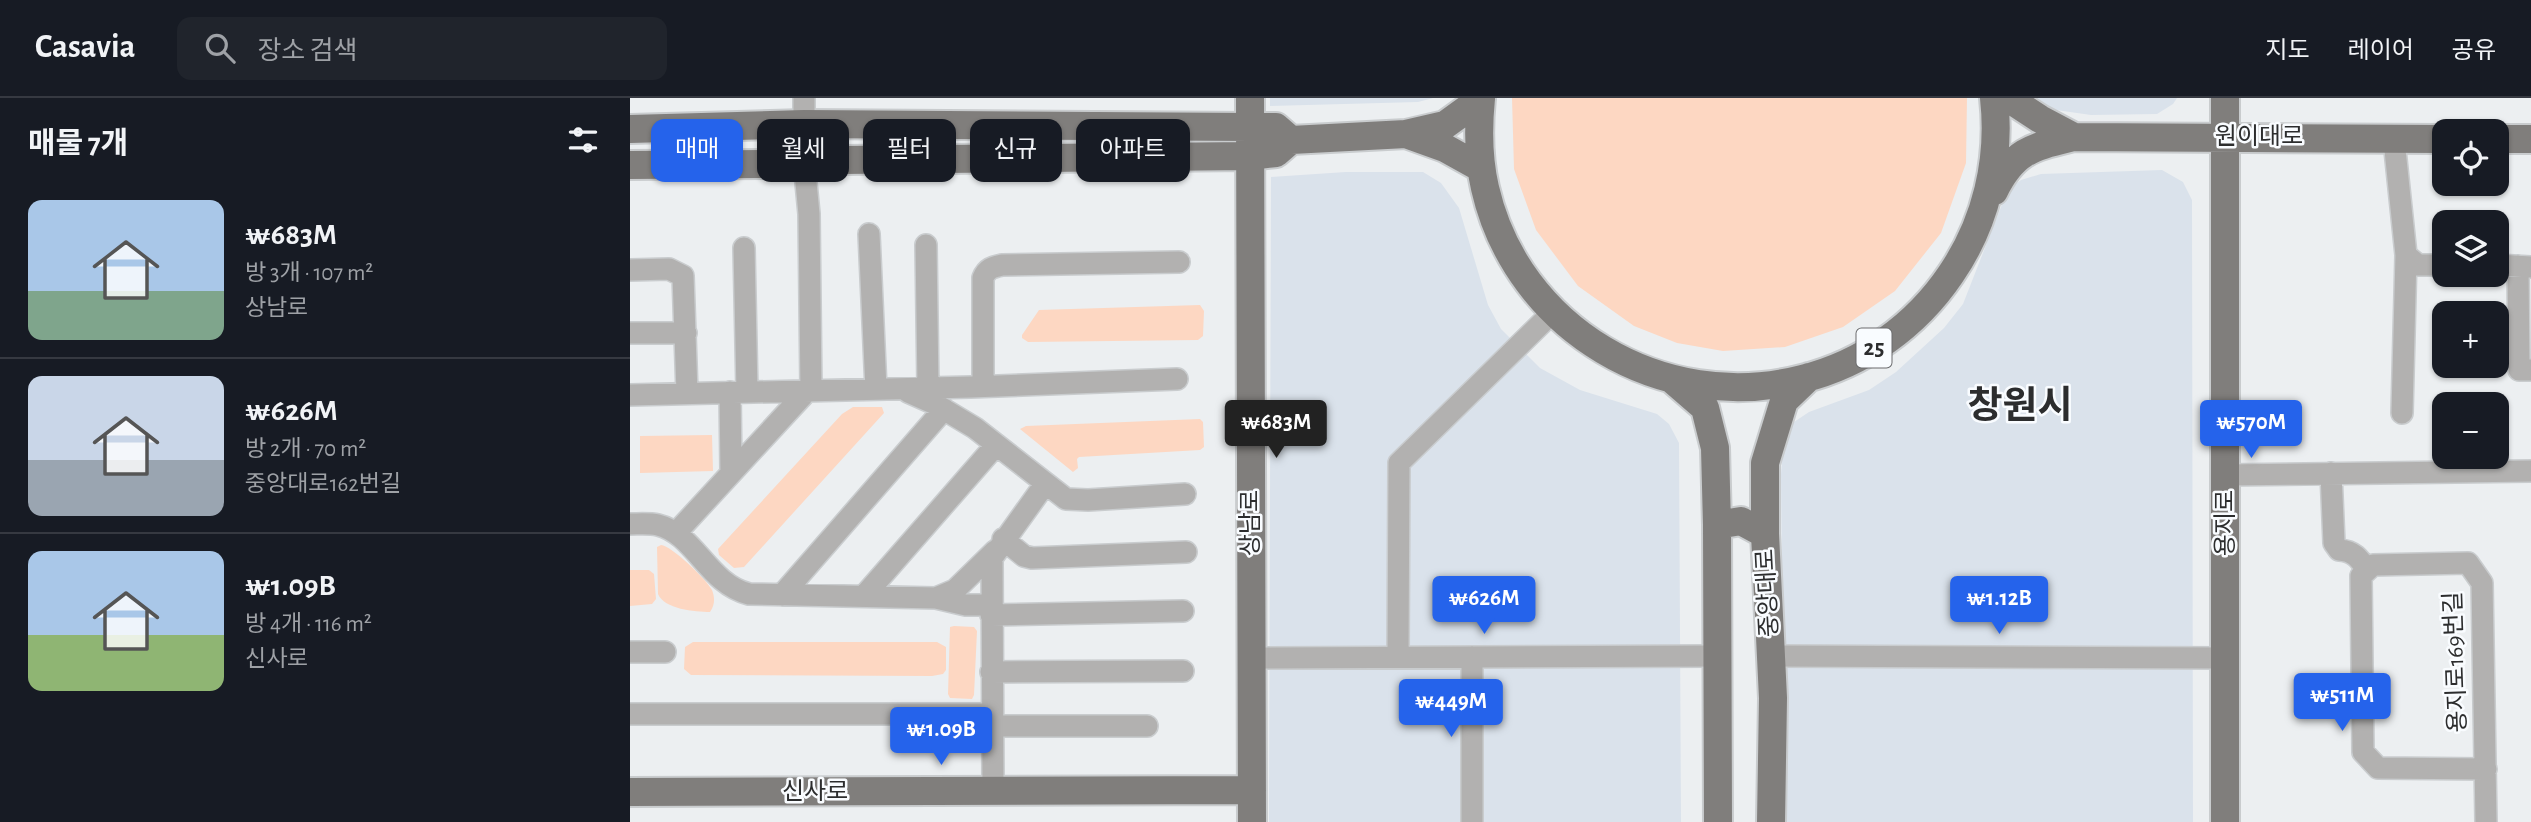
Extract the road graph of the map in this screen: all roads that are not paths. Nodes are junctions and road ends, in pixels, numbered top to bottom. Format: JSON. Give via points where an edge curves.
{"nodes":[{"id":1,"x":1250,"y":98,"type":"edge"},
{"id":2,"x":1994,"y":98,"type":"edge"},
{"id":3,"x":2008,"y":98,"type":"edge"},
{"id":4,"x":2225,"y":98,"type":"edge"},
{"id":5,"x":1481,"y":99,"type":"edge"},
{"id":6,"x":804,"y":111,"type":"edge"},
{"id":7,"x":1250,"y":127,"type":"junction"},
{"id":8,"x":630,"y":129,"type":"edge"},
{"id":9,"x":1406,"y":134,"type":"junction"},
{"id":10,"x":2225,"y":136,"type":"junction"},
{"id":11,"x":2074,"y":138,"type":"junction"},
{"id":12,"x":2397,"y":138,"type":"junction"},
{"id":13,"x":2432,"y":139,"type":"edge"},
{"id":14,"x":2509,"y":139,"type":"edge"},
{"id":15,"x":2531,"y":139,"type":"edge"},
{"id":16,"x":1291,"y":140,"type":"junction"},
{"id":17,"x":1250,"y":156,"type":"junction"},
{"id":18,"x":849,"y":161,"type":"edge"},
{"id":19,"x":757,"y":163,"type":"edge"},
{"id":20,"x":630,"y":165,"type":"edge"},
{"id":21,"x":1481,"y":168,"type":"junction"},
{"id":22,"x":806,"y":182,"type":"edge"},
{"id":23,"x":1976,"y":228,"type":"junction"},
{"id":24,"x":869,"y":234,"type":"dead end"},
{"id":25,"x":926,"y":245,"type":"dead end"},
{"id":26,"x":744,"y":248,"type":"dead end"},
{"id":27,"x":2406,"y":255,"type":"junction"},
{"id":28,"x":1179,"y":262,"type":"dead end"},
{"id":29,"x":2432,"y":265,"type":"edge"},
{"id":30,"x":2515,"y":266,"type":"edge"},
{"id":31,"x":630,"y":270,"type":"edge"},
{"id":32,"x":1553,"y":312,"type":"junction"},
{"id":33,"x":630,"y":333,"type":"edge"},
{"id":34,"x":686,"y":333,"type":"junction"},
{"id":35,"x":2531,"y":370,"type":"edge"},
{"id":36,"x":1809,"y":377,"type":"junction"},
{"id":37,"x":1177,"y":379,"type":"dead end"},
{"id":38,"x":1672,"y":380,"type":"junction"},
{"id":39,"x":928,"y":387,"type":"junction"},
{"id":40,"x":977,"y":387,"type":"junction"},
{"id":41,"x":886,"y":389,"type":"junction"},
{"id":42,"x":809,"y":391,"type":"junction"},
{"id":43,"x":738,"y":392,"type":"junction"},
{"id":44,"x":687,"y":393,"type":"junction"},
{"id":45,"x":630,"y":395,"type":"edge"},
{"id":46,"x":944,"y":409,"type":"junction"},
{"id":47,"x":2402,"y":412,"type":"dead end"},
{"id":48,"x":975,"y":428,"type":"junction"},
{"id":49,"x":996,"y":445,"type":"junction"},
{"id":50,"x":2531,"y":471,"type":"edge"},
{"id":51,"x":731,"y":473,"type":"junction"},
{"id":52,"x":2331,"y":473,"type":"junction"},
{"id":53,"x":2226,"y":475,"type":"junction"},
{"id":54,"x":1045,"y":484,"type":"junction"},
{"id":55,"x":1185,"y":494,"type":"dead end"},
{"id":56,"x":630,"y":524,"type":"edge"},
{"id":57,"x":1717,"y":525,"type":"junction"},
{"id":58,"x":676,"y":533,"type":"junction"},
{"id":59,"x":1765,"y":534,"type":"junction"},
{"id":60,"x":999,"y":545,"type":"junction"},
{"id":61,"x":1186,"y":552,"type":"dead end"},
{"id":62,"x":2367,"y":570,"type":"junction"},
{"id":63,"x":782,"y":595,"type":"junction"},
{"id":64,"x":864,"y":597,"type":"junction"},
{"id":65,"x":936,"y":598,"type":"junction"},
{"id":66,"x":991,"y":610,"type":"junction"},
{"id":67,"x":1183,"y":611,"type":"dead end"},
{"id":68,"x":630,"y":652,"type":"edge"},
{"id":69,"x":665,"y":652,"type":"dead end"},
{"id":70,"x":1716,"y":656,"type":"junction"},
{"id":71,"x":1772,"y":656,"type":"junction"},
{"id":72,"x":1398,"y":657,"type":"junction"},
{"id":73,"x":1472,"y":657,"type":"junction"},
{"id":74,"x":1252,"y":658,"type":"junction"},
{"id":75,"x":2226,"y":658,"type":"junction"},
{"id":76,"x":1183,"y":671,"type":"dead end"},
{"id":77,"x":991,"y":672,"type":"junction"},
{"id":78,"x":630,"y":715,"type":"edge"},
{"id":79,"x":992,"y":720,"type":"junction"},
{"id":80,"x":1147,"y":726,"type":"dead end"},
{"id":81,"x":2486,"y":769,"type":"junction"},
{"id":82,"x":1252,"y":790,"type":"junction"},
{"id":83,"x":993,"y":791,"type":"junction"},
{"id":84,"x":630,"y":792,"type":"edge"},
{"id":85,"x":1252,"y":822,"type":"edge"},
{"id":86,"x":1472,"y":822,"type":"edge"},
{"id":87,"x":1718,"y":822,"type":"edge"},
{"id":88,"x":1771,"y":822,"type":"edge"},
{"id":89,"x":2225,"y":822,"type":"edge"},
{"id":90,"x":2486,"y":822,"type":"edge"}],
"edges":[{"from":1,"to":7,"type":"main road","name":"상남로"},
{"from":2,"to":23,"type":"main road","number":"25","via":[[1993,169]]},
{"from":3,"to":11,"type":"main road","name":"원이대로"},
{"from":4,"to":10,"type":"main road","name":"용지로"},
{"from":5,"to":9,"type":"main road","via":[[1445,125]]},
{"from":5,"to":21,"type":"main road","number":"25"},
{"from":6,"to":7,"type":"main road"},
{"from":6,"to":8,"type":"main road"},
{"from":7,"to":16,"type":"main road","via":[[1276,127]]},
{"from":7,"to":17,"type":"main road","name":"상남로"},
{"from":9,"to":16,"type":"main road"},
{"from":9,"to":21,"type":"main road"},
{"from":10,"to":11,"type":"main road","name":"원이대로"},
{"from":10,"to":12,"type":"main road","name":"원이대로"},
{"from":10,"to":53,"type":"main road","name":"용지로"},
{"from":11,"to":23,"type":"main road","name":"원이대로","via":[[2031,147],[2012,162]]},
{"from":12,"to":13,"type":"main road","name":"원이대로"},
{"from":12,"to":27,"type":"street"},
{"from":14,"to":15,"type":"main road"},
{"from":16,"to":17,"type":"main road","via":[[1276,153]]},
{"from":17,"to":18,"type":"main road"},
{"from":17,"to":74,"type":"main road","name":"상남로"},
{"from":19,"to":20,"type":"main road"},
{"from":21,"to":32,"type":"main road","number":"25","via":[[1490,208],[1506,246]]},
{"from":22,"to":42,"type":"street"},
{"from":23,"to":36,"type":"main road","number":"25","via":[[1948,278],[1910,322],[1863,355]]},
{"from":24,"to":41,"type":"street"},
{"from":25,"to":39,"type":"street"},
{"from":26,"to":43,"type":"street"},
{"from":27,"to":29,"type":"street","via":[[2418,265]]},
{"from":27,"to":47,"type":"street"},
{"from":28,"to":40,"type":"street","via":[[991,268],[983,278]]},
{"from":30,"to":35,"type":"street","via":[[2519,370]]},
{"from":31,"to":34,"type":"street","via":[[669,269],[683,276]]},
{"from":32,"to":38,"type":"main road","number":"25","via":[[1608,354]]},
{"from":32,"to":72,"type":"street","via":[[1399,463]]},
{"from":33,"to":34,"type":"street"},
{"from":34,"to":44,"type":"street"},
{"from":36,"to":38,"type":"main road","number":"25","via":[[1741,388]]},
{"from":36,"to":59,"type":"main road","name":"중앙대로","via":[[1784,401],[1765,463]]},
{"from":37,"to":40,"type":"street"},
{"from":38,"to":57,"type":"main road","name":"중앙대로","via":[[1704,408],[1715,447]]},
{"from":39,"to":40,"type":"street"},
{"from":39,"to":41,"type":"street"},
{"from":40,"to":48,"type":"street"},
{"from":41,"to":42,"type":"street"},
{"from":41,"to":46,"type":"street","via":[[922,397]]},
{"from":42,"to":43,"type":"street"},
{"from":42,"to":51,"type":"street"},
{"from":43,"to":44,"type":"street"},
{"from":43,"to":51,"type":"street"},
{"from":44,"to":45,"type":"street"},
{"from":46,"to":48,"type":"street"},
{"from":46,"to":63,"type":"street"},
{"from":48,"to":49,"type":"street"},
{"from":49,"to":54,"type":"street"},
{"from":49,"to":64,"type":"street"},
{"from":50,"to":52,"type":"street"},
{"from":51,"to":58,"type":"street"},
{"from":52,"to":53,"type":"street"},
{"from":52,"to":62,"type":"street","via":[[2334,543],[2339,550],[2359,557]]},
{"from":53,"to":75,"type":"main road","name":"용지로"},
{"from":54,"to":55,"type":"street","via":[[1071,500]]},
{"from":54,"to":60,"type":"street"},
{"from":56,"to":58,"type":"street","via":[[655,524]]},
{"from":57,"to":59,"type":"main road","via":[[1741,521]]},
{"from":57,"to":70,"type":"main road","name":"중앙대로"},
{"from":58,"to":63,"type":"street","via":[[726,586],[749,594]]},
{"from":59,"to":71,"type":"main road","name":"중앙대로"},
{"from":60,"to":61,"type":"street","via":[[1031,558]]},
{"from":60,"to":65,"type":"street","via":[[955,590]]},
{"from":60,"to":66,"type":"street","via":[[991,568]]},
{"from":62,"to":81,"type":"street","name":"용지로169번길","via":[[2373,565],[2468,563],[2482,583]]},
{"from":62,"to":81,"type":"street","via":[[2361,576],[2363,752],[2378,768]]},
{"from":63,"to":64,"type":"street"},
{"from":64,"to":65,"type":"street"},
{"from":65,"to":66,"type":"street"},
{"from":66,"to":67,"type":"street"},
{"from":66,"to":77,"type":"street"},
{"from":68,"to":69,"type":"street"},
{"from":70,"to":73,"type":"street"},
{"from":70,"to":87,"type":"main road","name":"중앙대로"},
{"from":71,"to":75,"type":"street"},
{"from":71,"to":88,"type":"main road","name":"중앙대로"},
{"from":72,"to":73,"type":"street"},
{"from":72,"to":74,"type":"street"},
{"from":73,"to":86,"type":"street"},
{"from":74,"to":82,"type":"main road","name":"상남로"},
{"from":75,"to":89,"type":"main road","name":"용지로"},
{"from":76,"to":77,"type":"street"},
{"from":77,"to":79,"type":"street"},
{"from":78,"to":79,"type":"street"},
{"from":79,"to":80,"type":"street"},
{"from":79,"to":83,"type":"street"},
{"from":81,"to":90,"type":"street","name":"용지로169번길"},
{"from":82,"to":83,"type":"main road","name":"신사로"},
{"from":82,"to":85,"type":"main road","name":"상남로"},
{"from":83,"to":84,"type":"main road","name":"신사로"}]}
